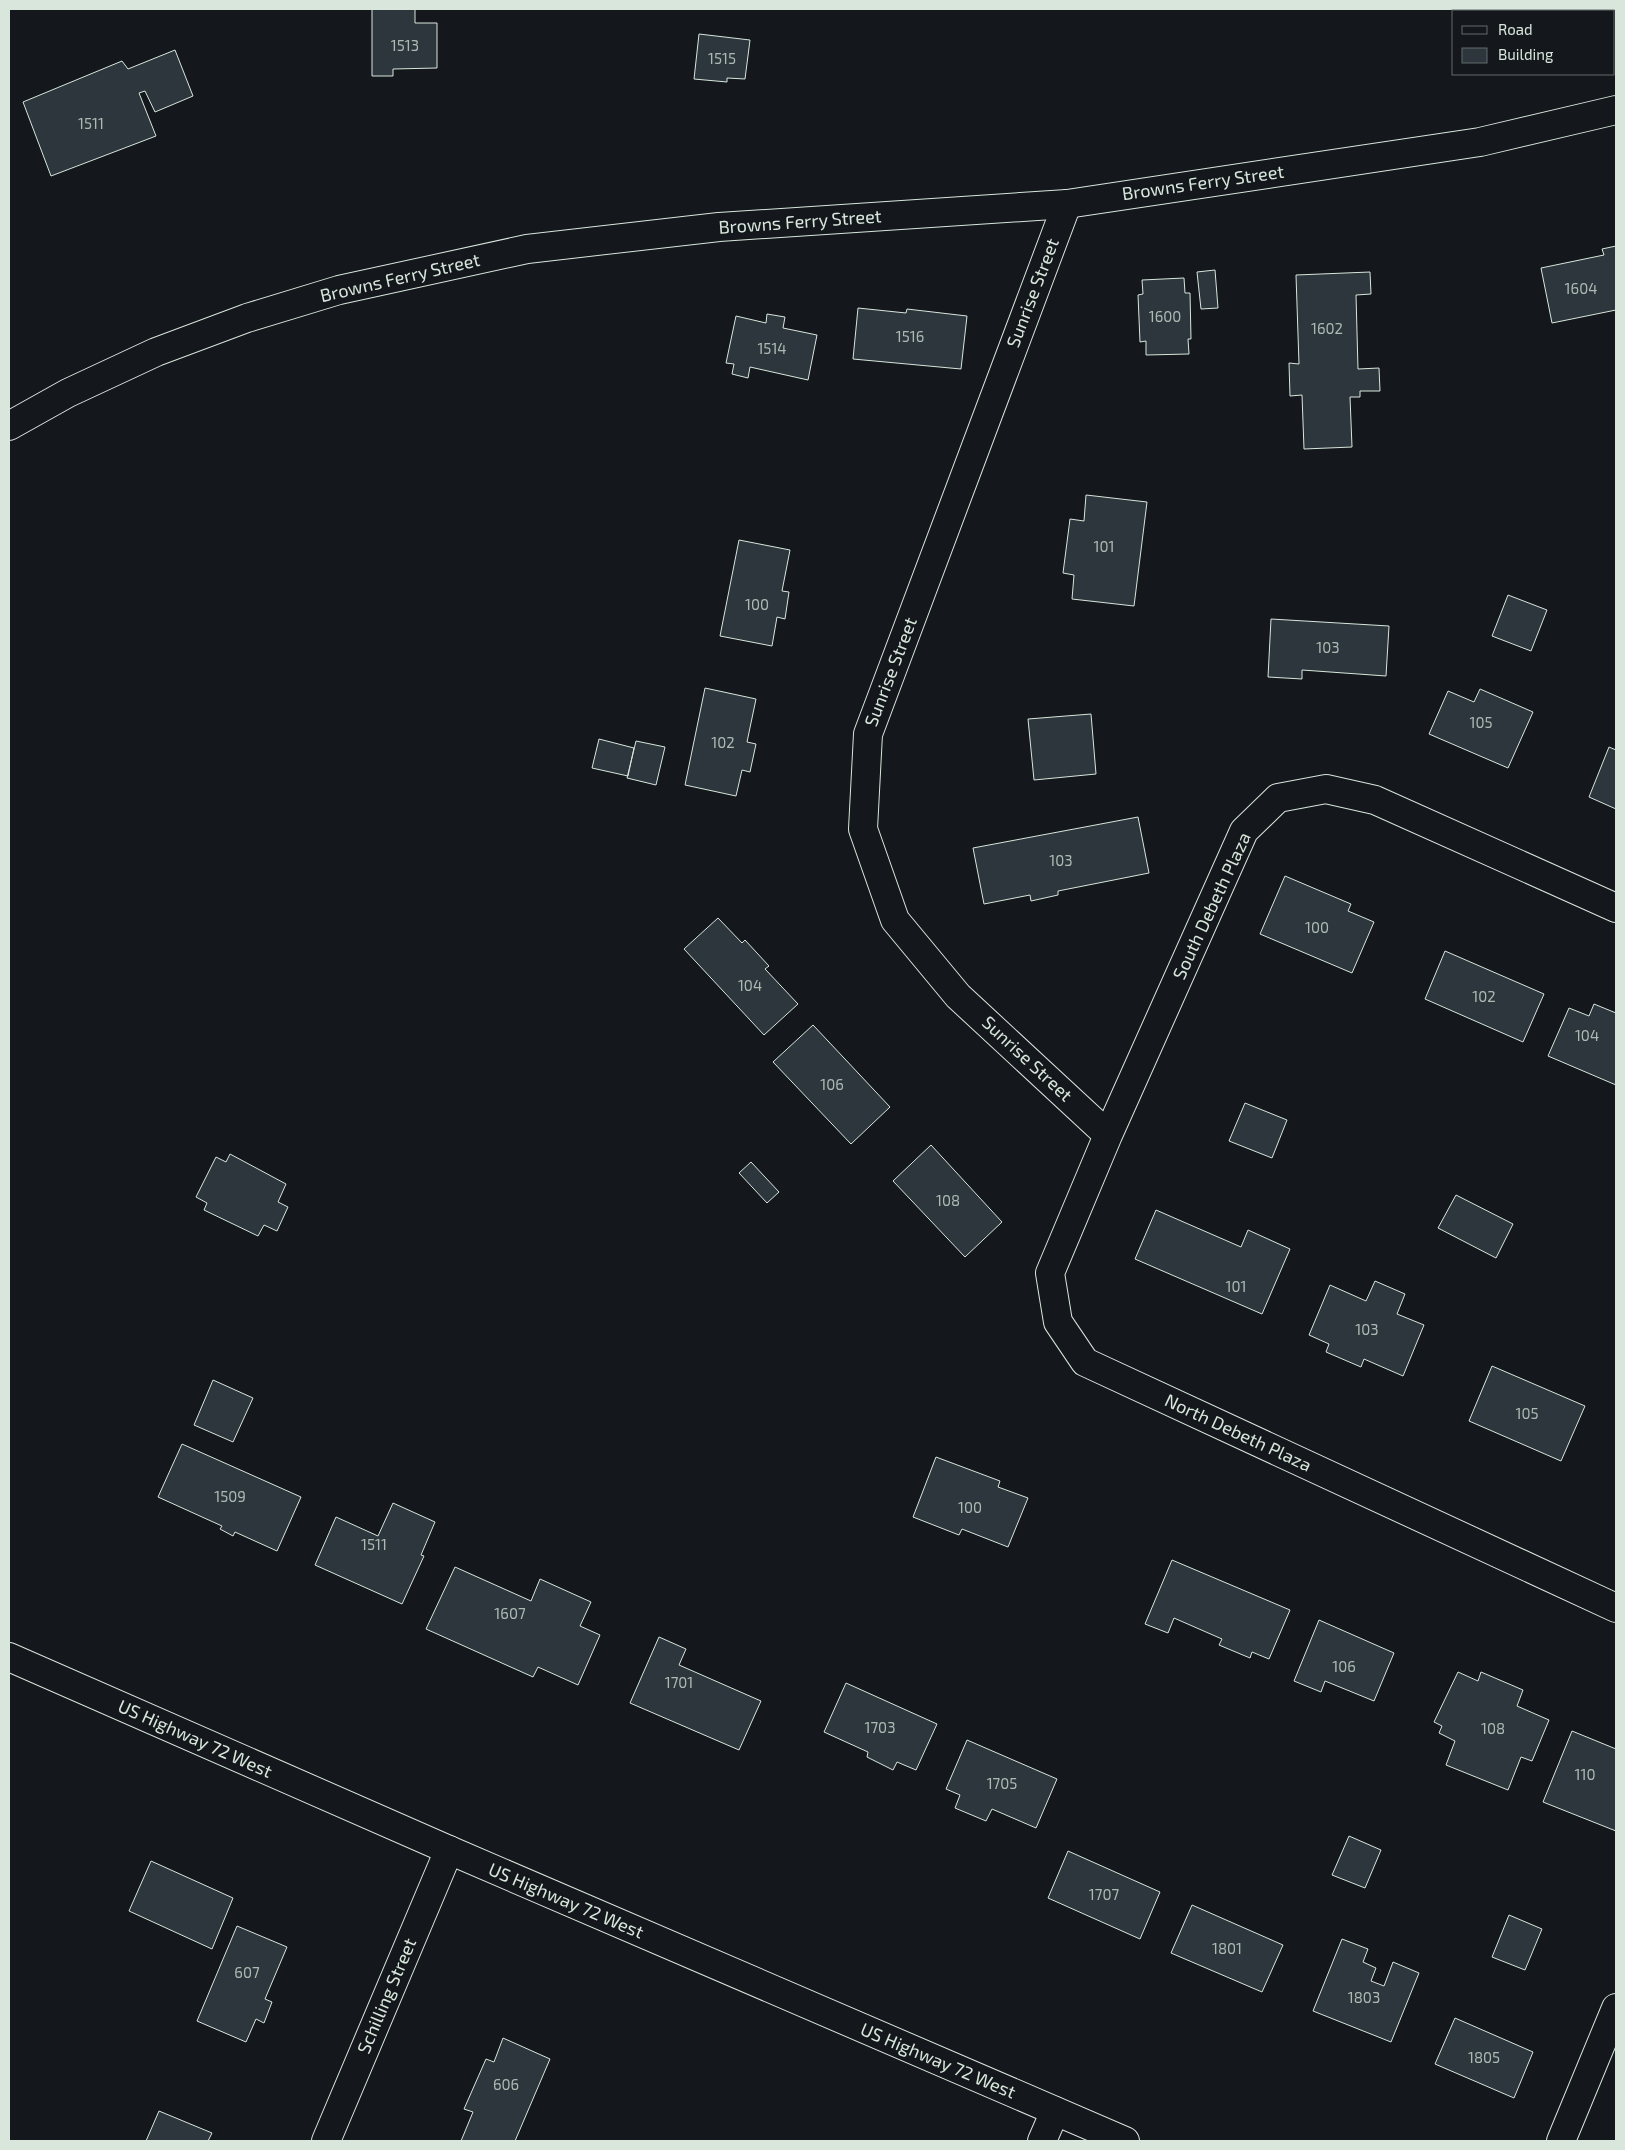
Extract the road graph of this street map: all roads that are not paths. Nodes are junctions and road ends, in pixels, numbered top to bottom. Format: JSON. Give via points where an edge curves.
{"nodes":[{"id":1,"x":1616,"y":110,"type":"edge"},
{"id":2,"x":1067,"y":204,"type":"junction"},
{"id":3,"x":9,"y":426,"type":"edge"},
{"id":4,"x":1616,"y":908,"type":"edge"},
{"id":5,"x":1108,"y":1135,"type":"junction"},
{"id":6,"x":1616,"y":1608,"type":"edge"},
{"id":7,"x":9,"y":1657,"type":"edge"},
{"id":8,"x":449,"y":1850,"type":"junction"},
{"id":9,"x":1616,"y":2008,"type":"edge"},
{"id":10,"x":1055,"y":2110,"type":"junction"},
{"id":11,"x":326,"y":2141,"type":"edge"},
{"id":12,"x":1042,"y":2141,"type":"edge"},
{"id":13,"x":1125,"y":2141,"type":"edge"},
{"id":14,"x":1561,"y":2141,"type":"edge"}],
"edges":[{"from":1,"to":2,"type":"main road","name":"Browns Ferry Street","via":[[1480,142]]},
{"from":2,"to":3,"type":"main road","name":"Browns Ferry Street","via":[[720,227],[527,249],[339,290],[246,318],[156,352],[68,393]]},
{"from":2,"to":5,"type":"main road","name":"Sunrise Street","via":[[868,734],[863,829],[895,920],[958,996]]},
{"from":4,"to":5,"type":"main road","name":"South Debeth Plaza","via":[[1375,800],[1326,789],[1278,798],[1244,831]]},
{"from":5,"to":6,"type":"main road","name":"North Debeth Plaza","via":[[1050,1273],[1058,1322],[1085,1362]]},
{"from":7,"to":8,"type":"main road","name":"US Highway 72 West"},
{"from":8,"to":10,"type":"main road","name":"US Highway 72 West"},
{"from":8,"to":11,"type":"main road","name":"Schilling Street"},
{"from":9,"to":14,"type":"main road"},
{"from":10,"to":12,"type":"main road"},
{"from":10,"to":13,"type":"main road","name":"US Highway 72 West"}]}
